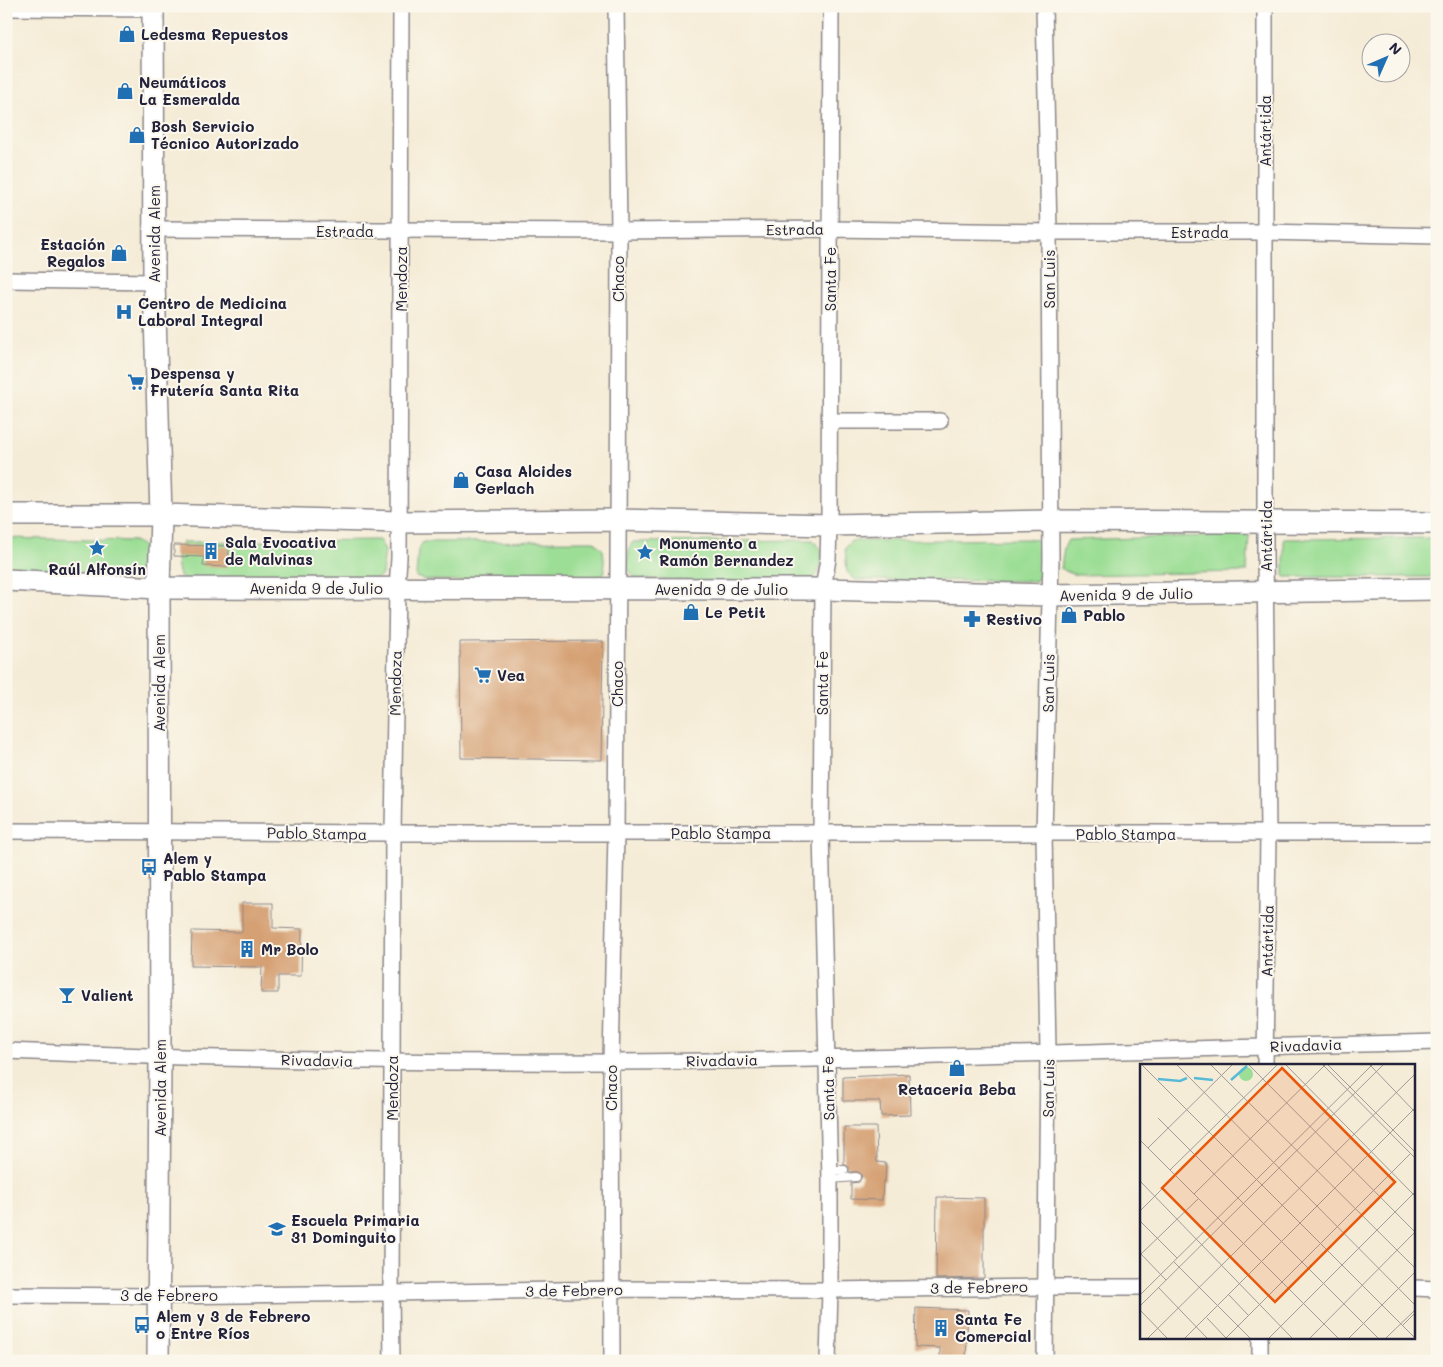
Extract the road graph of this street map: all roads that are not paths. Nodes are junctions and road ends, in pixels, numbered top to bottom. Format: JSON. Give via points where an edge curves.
{"nodes":[{"id":1,"x":402,"y":6,"type":"edge"},
{"id":2,"x":616,"y":6,"type":"edge"},
{"id":3,"x":831,"y":6,"type":"edge"},
{"id":4,"x":1044,"y":6,"type":"edge"},
{"id":5,"x":1265,"y":6,"type":"edge"},
{"id":6,"x":6,"y":8,"type":"edge"},
{"id":7,"x":154,"y":8,"type":"edge"},
{"id":8,"x":154,"y":229,"type":"junction"},
{"id":9,"x":830,"y":229,"type":"junction"},
{"id":10,"x":401,"y":231,"type":"junction"},
{"id":11,"x":619,"y":231,"type":"junction"},
{"id":12,"x":1049,"y":232,"type":"junction"},
{"id":13,"x":1265,"y":232,"type":"junction"},
{"id":14,"x":1437,"y":236,"type":"edge"},
{"id":15,"x":6,"y":280,"type":"edge"},
{"id":16,"x":154,"y":282,"type":"junction"},
{"id":17,"x":830,"y":421,"type":"junction"},
{"id":18,"x":940,"y":421,"type":"dead end"},
{"id":19,"x":6,"y":515,"type":"edge"},
{"id":20,"x":161,"y":515,"type":"junction"},
{"id":21,"x":617,"y":520,"type":"junction"},
{"id":22,"x":1050,"y":521,"type":"junction"},
{"id":23,"x":1265,"y":521,"type":"junction"},
{"id":24,"x":399,"y":522,"type":"junction"},
{"id":25,"x":1437,"y":523,"type":"edge"},
{"id":26,"x":829,"y":524,"type":"junction"},
{"id":27,"x":6,"y":580,"type":"edge"},
{"id":28,"x":159,"y":588,"type":"junction"},
{"id":29,"x":397,"y":589,"type":"junction"},
{"id":30,"x":823,"y":589,"type":"junction"},
{"id":31,"x":1437,"y":589,"type":"edge"},
{"id":32,"x":618,"y":590,"type":"junction"},
{"id":33,"x":1266,"y":591,"type":"junction"},
{"id":34,"x":1050,"y":595,"type":"junction"},
{"id":35,"x":6,"y":831,"type":"edge"},
{"id":36,"x":159,"y":831,"type":"junction"},
{"id":37,"x":393,"y":833,"type":"junction"},
{"id":38,"x":616,"y":833,"type":"junction"},
{"id":39,"x":1437,"y":833,"type":"edge"},
{"id":40,"x":821,"y":834,"type":"junction"},
{"id":41,"x":1044,"y":834,"type":"junction"},
{"id":42,"x":1268,"y":834,"type":"junction"},
{"id":43,"x":1437,"y":1042,"type":"edge"},
{"id":44,"x":1265,"y":1046,"type":"junction"},
{"id":45,"x":6,"y":1051,"type":"edge"},
{"id":46,"x":1048,"y":1052,"type":"junction"},
{"id":47,"x":160,"y":1057,"type":"junction"},
{"id":48,"x":828,"y":1059,"type":"junction"},
{"id":49,"x":393,"y":1062,"type":"junction"},
{"id":50,"x":611,"y":1062,"type":"junction"},
{"id":51,"x":1265,"y":1064,"type":"edge"},
{"id":52,"x":835,"y":1173,"type":"junction"},
{"id":53,"x":856,"y":1177,"type":"dead end"},
{"id":54,"x":1045,"y":1287,"type":"junction"},
{"id":55,"x":1140,"y":1287,"type":"edge"},
{"id":56,"x":1416,"y":1288,"type":"edge"},
{"id":57,"x":612,"y":1289,"type":"junction"},
{"id":58,"x":1437,"y":1289,"type":"edge"},
{"id":59,"x":830,"y":1290,"type":"junction"},
{"id":60,"x":391,"y":1294,"type":"junction"},
{"id":61,"x":6,"y":1295,"type":"edge"},
{"id":62,"x":158,"y":1296,"type":"junction"},
{"id":63,"x":1260,"y":1340,"type":"edge"},
{"id":64,"x":158,"y":1361,"type":"edge"},
{"id":65,"x":392,"y":1361,"type":"edge"},
{"id":66,"x":612,"y":1361,"type":"edge"},
{"id":67,"x":828,"y":1361,"type":"edge"},
{"id":68,"x":1045,"y":1361,"type":"edge"},
{"id":69,"x":1260,"y":1361,"type":"edge"}],
"edges":[{"from":1,"to":10,"type":"street","name":"Mendoza"},
{"from":2,"to":11,"type":"street","name":"Chaco"},
{"from":3,"to":9,"type":"street","name":"Santa Fe"},
{"from":4,"to":12,"type":"street","name":"San Luis"},
{"from":5,"to":13,"type":"street","name":"Antártida"},
{"from":6,"to":7,"type":"street"},
{"from":7,"to":8,"type":"main road","name":"Avenida Alem"},
{"from":8,"to":10,"type":"street","name":"Estrada"},
{"from":8,"to":16,"type":"main road","name":"Avenida Alem"},
{"from":9,"to":11,"type":"street","name":"Estrada"},
{"from":9,"to":12,"type":"street","name":"Estrada"},
{"from":9,"to":17,"type":"street","name":"Santa Fe"},
{"from":10,"to":11,"type":"street","name":"Estrada"},
{"from":10,"to":24,"type":"street","name":"Mendoza"},
{"from":11,"to":21,"type":"street","name":"Chaco"},
{"from":12,"to":13,"type":"street","name":"Estrada"},
{"from":12,"to":22,"type":"street","name":"San Luis"},
{"from":13,"to":14,"type":"street","name":"Estrada"},
{"from":13,"to":23,"type":"street","name":"Antártida"},
{"from":15,"to":16,"type":"street"},
{"from":16,"to":20,"type":"main road","name":"Avenida Alem"},
{"from":17,"to":18,"type":"street"},
{"from":17,"to":26,"type":"street","name":"Santa Fe"},
{"from":19,"to":20,"type":"main road"},
{"from":20,"to":24,"type":"main road"},
{"from":20,"to":28,"type":"main road","name":"Avenida Alem"},
{"from":21,"to":24,"type":"main road"},
{"from":21,"to":26,"type":"main road"},
{"from":21,"to":32,"type":"street","name":"Chaco"},
{"from":22,"to":23,"type":"main road"},
{"from":22,"to":26,"type":"main road"},
{"from":22,"to":34,"type":"street","name":"San Luis"},
{"from":23,"to":25,"type":"main road"},
{"from":23,"to":33,"type":"street","name":"Antártida"},
{"from":24,"to":29,"type":"street","name":"Mendoza"},
{"from":26,"to":30,"type":"street","name":"Santa Fe"},
{"from":27,"to":28,"type":"main road","name":"Avenida 9 de Julio"},
{"from":28,"to":29,"type":"main road","name":"Avenida 9 de Julio"},
{"from":28,"to":36,"type":"main road","name":"Avenida Alem"},
{"from":29,"to":32,"type":"main road","name":"Avenida 9 de Julio"},
{"from":29,"to":37,"type":"street","name":"Mendoza"},
{"from":30,"to":32,"type":"main road","name":"Avenida 9 de Julio"},
{"from":30,"to":34,"type":"main road","name":"Avenida 9 de Julio"},
{"from":30,"to":40,"type":"street","name":"Santa Fe"},
{"from":31,"to":33,"type":"main road","name":"Avenida 9 de Julio"},
{"from":32,"to":38,"type":"street","name":"Chaco"},
{"from":33,"to":34,"type":"main road","name":"Avenida 9 de Julio"},
{"from":33,"to":42,"type":"street","name":"Antártida"},
{"from":34,"to":41,"type":"street","name":"San Luis"},
{"from":35,"to":36,"type":"street","name":"Pablo Stampa"},
{"from":36,"to":37,"type":"street","name":"Pablo Stampa"},
{"from":36,"to":47,"type":"main road","name":"Avenida Alem"},
{"from":37,"to":38,"type":"street","name":"Pablo Stampa"},
{"from":37,"to":49,"type":"street","name":"Mendoza"},
{"from":38,"to":40,"type":"street","name":"Pablo Stampa"},
{"from":38,"to":50,"type":"street","name":"Chaco"},
{"from":39,"to":42,"type":"street","name":"Pablo Stampa"},
{"from":40,"to":41,"type":"street","name":"Pablo Stampa"},
{"from":40,"to":48,"type":"street","name":"Santa Fe"},
{"from":41,"to":42,"type":"street","name":"Pablo Stampa"},
{"from":41,"to":46,"type":"street","name":"San Luis"},
{"from":42,"to":44,"type":"street","name":"Antártida"},
{"from":43,"to":44,"type":"street","name":"Rivadavia"},
{"from":44,"to":46,"type":"street","name":"Rivadavia"},
{"from":44,"to":51,"type":"street","name":"Antártida"},
{"from":45,"to":47,"type":"street","name":"Rivadavia"},
{"from":46,"to":48,"type":"street","name":"Rivadavia"},
{"from":46,"to":54,"type":"street","name":"San Luis"},
{"from":47,"to":49,"type":"street","name":"Rivadavia"},
{"from":47,"to":62,"type":"main road","name":"Avenida Alem"},
{"from":48,"to":50,"type":"street","name":"Rivadavia"},
{"from":48,"to":52,"type":"street","name":"Santa Fe"},
{"from":49,"to":50,"type":"street","name":"Rivadavia"},
{"from":49,"to":60,"type":"street","name":"Mendoza"},
{"from":50,"to":57,"type":"street","name":"Chaco"},
{"from":52,"to":53,"type":"lane"},
{"from":52,"to":59,"type":"street","name":"Santa Fe"},
{"from":54,"to":55,"type":"street","name":"3 de Febrero"},
{"from":54,"to":59,"type":"street","name":"3 de Febrero"},
{"from":54,"to":68,"type":"street","name":"San Luis"},
{"from":56,"to":58,"type":"street"},
{"from":57,"to":59,"type":"street","name":"3 de Febrero"},
{"from":57,"to":60,"type":"street","name":"3 de Febrero"},
{"from":57,"to":66,"type":"street","name":"Chaco"},
{"from":59,"to":67,"type":"street","name":"Santa Fe"},
{"from":60,"to":62,"type":"street","name":"3 de Febrero"},
{"from":60,"to":65,"type":"street","name":"Mendoza"},
{"from":61,"to":62,"type":"street","name":"3 de Febrero"},
{"from":62,"to":64,"type":"main road","name":"Avenida Alem"},
{"from":63,"to":69,"type":"street"}]}
